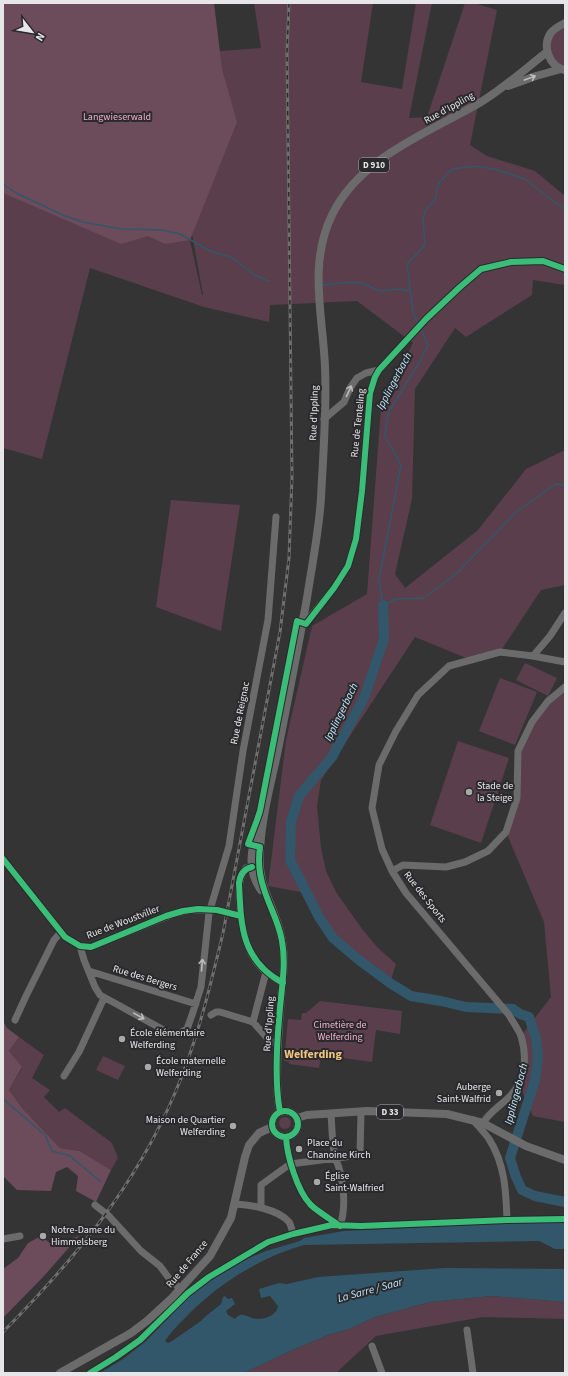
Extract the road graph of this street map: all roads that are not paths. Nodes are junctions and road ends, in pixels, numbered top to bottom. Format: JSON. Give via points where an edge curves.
{"nodes":[{"id":1,"x":565,"y":23,"type":"edge"},
{"id":2,"x":547,"y":52,"type":"junction"},
{"id":3,"x":563,"y":70,"type":"edge"},
{"id":4,"x":500,"y":89,"type":"junction"},
{"id":5,"x":543,"y":261,"type":"dead end"},
{"id":6,"x":379,"y":370,"type":"junction"},
{"id":7,"x":324,"y":419,"type":"junction"},
{"id":8,"x":276,"y":517,"type":"dead end"},
{"id":9,"x":565,"y":613,"type":"edge"},
{"id":10,"x":303,"y":617,"type":"junction"},
{"id":11,"x":533,"y":656,"type":"junction"},
{"id":12,"x":565,"y":662,"type":"edge"},
{"id":13,"x":565,"y":687,"type":"edge"},
{"id":14,"x":3,"y":859,"type":"edge"},
{"id":15,"x":255,"y":866,"type":"junction"},
{"id":16,"x":392,"y":871,"type":"junction"},
{"id":17,"x":213,"y":910,"type":"junction"},
{"id":18,"x":241,"y":916,"type":"junction"},
{"id":19,"x":61,"y":932,"type":"junction"},
{"id":20,"x":80,"y":946,"type":"junction"},
{"id":21,"x":89,"y":971,"type":"junction"},
{"id":22,"x":266,"y":972,"type":"junction"},
{"id":23,"x":283,"y":983,"type":"junction"},
{"id":24,"x":104,"y":998,"type":"junction"},
{"id":25,"x":196,"y":1004,"type":"junction"},
{"id":26,"x":211,"y":1015,"type":"dead end"},
{"id":27,"x":15,"y":1020,"type":"dead end"},
{"id":28,"x":253,"y":1022,"type":"junction"},
{"id":29,"x":278,"y":1045,"type":"junction"},
{"id":30,"x":64,"y":1076,"type":"dead end"},
{"id":31,"x":280,"y":1112,"type":"junction"},
{"id":32,"x":361,"y":1112,"type":"junction"},
{"id":33,"x":331,"y":1114,"type":"junction"},
{"id":34,"x":296,"y":1118,"type":"junction"},
{"id":35,"x":473,"y":1120,"type":"junction"},
{"id":36,"x":483,"y":1123,"type":"junction"},
{"id":37,"x":272,"y":1127,"type":"junction"},
{"id":38,"x":286,"y":1137,"type":"junction"},
{"id":39,"x":335,"y":1158,"type":"junction"},
{"id":40,"x":565,"y":1160,"type":"edge"},
{"id":41,"x":290,"y":1164,"type":"junction"},
{"id":42,"x":95,"y":1204,"type":"dead end"},
{"id":43,"x":235,"y":1204,"type":"junction"},
{"id":44,"x":261,"y":1208,"type":"junction"},
{"id":45,"x":507,"y":1220,"type":"dead end"},
{"id":46,"x":294,"y":1234,"type":"dead end"},
{"id":47,"x":20,"y":1236,"type":"dead end"},
{"id":48,"x":3,"y":1238,"type":"edge"},
{"id":49,"x":180,"y":1288,"type":"junction"},
{"id":50,"x":467,"y":1330,"type":"dead end"},
{"id":51,"x":372,"y":1346,"type":"dead end"},
{"id":52,"x":60,"y":1373,"type":"edge"},
{"id":53,"x":382,"y":1373,"type":"edge"},
{"id":54,"x":473,"y":1373,"type":"edge"}],
"edges":[{"from":1,"to":2,"type":"main road","via":[[550,34]]},
{"from":2,"to":3,"type":"main road","via":[[552,63]]},
{"from":2,"to":4,"type":"main road","name":"Rue d'Ippling","number":"D 910"},
{"from":4,"to":3,"type":"main road","name":"Rue d'Ippling","number":"D 910","one_way":true,"via":[[536,76]]},
{"from":4,"to":7,"type":"main road","name":"Rue d'Ippling","number":"D 910","via":[[395,150],[372,167],[347,191],[332,215],[323,237],[317,278],[325,369]]},
{"from":5,"to":6,"type":"street","name":"Rue de Tenteling","via":[[511,262],[481,269],[426,319]]},
{"from":7,"to":6,"type":"street","one_way":true,"via":[[344,402],[357,378],[366,372]]},
{"from":6,"to":10,"type":"street","name":"Rue de Tenteling","via":[[370,393],[357,531],[348,566],[310,617]]},
{"from":7,"to":10,"type":"main road","name":"Rue d'Ippling","number":"D 910","via":[[318,531]]},
{"from":8,"to":17,"type":"street","name":"Rue de Reignac","via":[[264,643],[243,752],[229,846]]},
{"from":9,"to":11,"type":"street"},
{"from":10,"to":15,"type":"main road","name":"Rue d'Ippling","number":"D 910","via":[[278,751],[262,821],[252,845]]},
{"from":11,"to":12,"type":"street","name":"Rue des Sports"},
{"from":11,"to":16,"type":"street","name":"Rue des Sports","via":[[500,652],[449,666],[418,695],[379,766],[372,808],[382,848]]},
{"from":13,"to":16,"type":"street","via":[[548,701],[532,722],[518,751],[517,798],[506,832],[488,851],[465,862],[446,867],[403,865]]},
{"from":14,"to":19,"type":"street","name":"Rue de Woustviller"},
{"from":15,"to":18,"type":"street","via":[[245,869],[240,878]]},
{"from":15,"to":23,"type":"main road","name":"Rue d'Ippling","number":"D 910","via":[[282,939]]},
{"from":16,"to":36,"type":"street","name":"Rue des Sports","via":[[406,893],[509,1014],[521,1036],[525,1058],[522,1078],[511,1095],[487,1115]]},
{"from":17,"to":18,"type":"street","name":"Rue de Woustviller","bridge":true},
{"from":17,"to":20,"type":"street","name":"Rue de Woustviller","via":[[176,913],[91,947]]},
{"from":25,"to":17,"type":"street","name":"Rue de Reignac","one_way":true},
{"from":18,"to":22,"type":"street","via":[[249,950]]},
{"from":19,"to":20,"type":"street","name":"Rue de Woustviller"},
{"from":19,"to":27,"type":"street","via":[[54,940]]},
{"from":20,"to":21,"type":"street"},
{"from":21,"to":24,"type":"street","via":[[97,991]]},
{"from":21,"to":25,"type":"street","name":"Rue des Bergers"},
{"from":22,"to":23,"type":"street"},
{"from":22,"to":28,"type":"street"},
{"from":23,"to":29,"type":"main road","name":"Rue d'Ippling","number":"D 910"},
{"from":24,"to":25,"type":"street","name":"Rue de Reignac","one_way":true,"via":[[175,1034],[187,1029]]},
{"from":24,"to":30,"type":"street","via":[[80,1052]]},
{"from":26,"to":28,"type":"street","via":[[220,1012]]},
{"from":28,"to":29,"type":"street"},
{"from":29,"to":31,"type":"main road","name":"Rue d'Ippling","number":"D 910"},
{"from":31,"to":34,"type":"main road","via":[[290,1112]]},
{"from":31,"to":37,"type":"main road","via":[[273,1118]]},
{"from":32,"to":33,"type":"main road","number":"D 33"},
{"from":32,"to":35,"type":"main road","number":"D 33","via":[[448,1114]]},
{"from":32,"to":39,"type":"street","via":[[360,1155]]},
{"from":33,"to":34,"type":"main road","number":"D 33"},
{"from":33,"to":39,"type":"street"},
{"from":34,"to":38,"type":"main road","via":[[298,1126]]},
{"from":35,"to":36,"type":"main road","number":"D 33"},
{"from":35,"to":45,"type":"street","via":[[488,1138],[504,1174]]},
{"from":36,"to":40,"type":"main road","number":"D 33","via":[[526,1146]]},
{"from":37,"to":38,"type":"main road","via":[[276,1133]]},
{"from":37,"to":43,"type":"main road","name":"Rue de France","via":[[259,1132],[249,1146]]},
{"from":38,"to":41,"type":"street"},
{"from":39,"to":41,"type":"street"},
{"from":39,"to":41,"type":"street","via":[[344,1194],[344,1215],[340,1226],[310,1204]]},
{"from":41,"to":44,"type":"street","via":[[261,1185]]},
{"from":42,"to":49,"type":"street"},
{"from":43,"to":44,"type":"street"},
{"from":43,"to":49,"type":"main road","name":"Rue de France","via":[[226,1229],[210,1256]]},
{"from":44,"to":46,"type":"street","via":[[281,1215],[289,1222]]},
{"from":47,"to":48,"type":"street"},
{"from":49,"to":52,"type":"main road","name":"Rue de France","via":[[154,1315],[131,1333]]},
{"from":50,"to":54,"type":"street"},
{"from":51,"to":53,"type":"street"}]}
